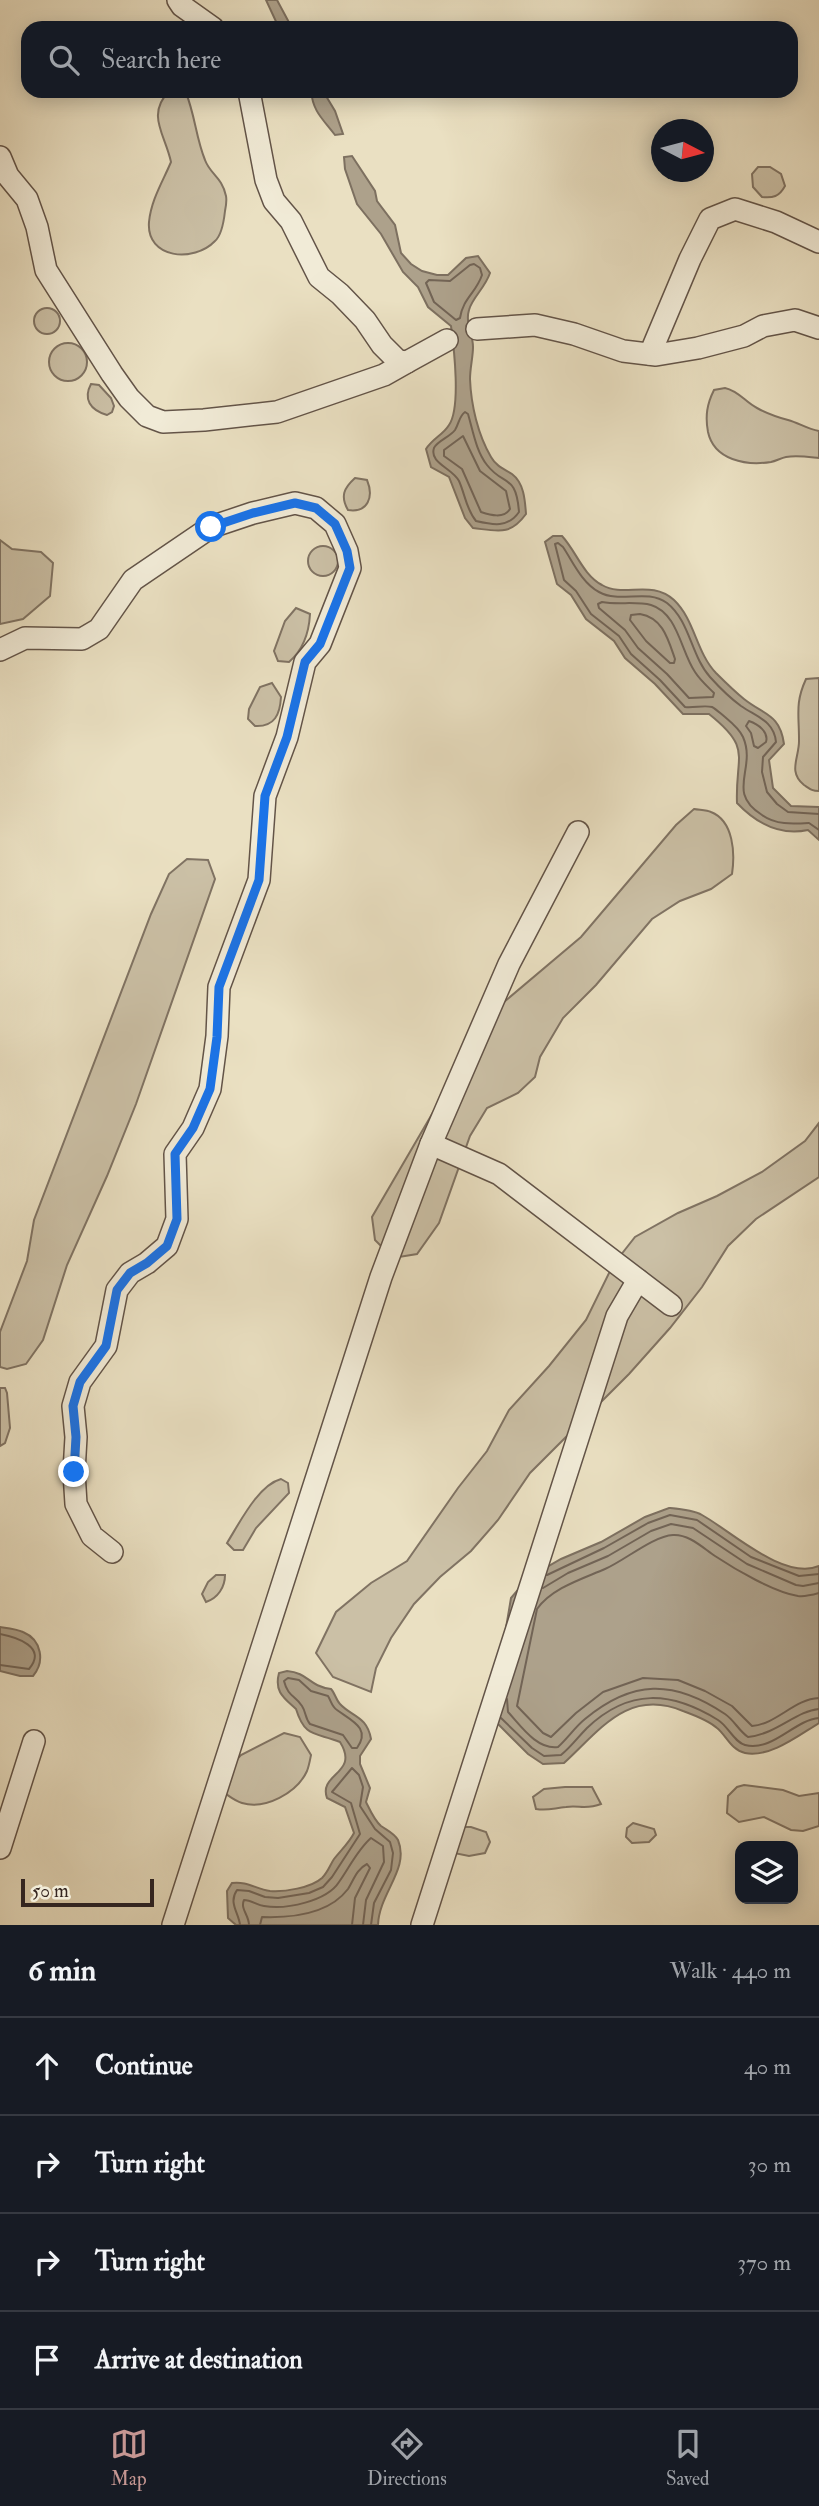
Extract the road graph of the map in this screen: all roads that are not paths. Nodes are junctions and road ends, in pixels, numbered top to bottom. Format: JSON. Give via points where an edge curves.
{"nodes":[{"id":1,"x":178,"y":0,"type":"edge"},
{"id":2,"x":203,"y":21,"type":"edge"},
{"id":3,"x":250,"y":98,"type":"edge"},
{"id":4,"x":0,"y":157,"type":"edge"},
{"id":5,"x":819,"y":242,"type":"edge"},
{"id":6,"x":819,"y":328,"type":"edge"},
{"id":7,"x":477,"y":329,"type":"dead end"},
{"id":8,"x":447,"y":340,"type":"dead end"},
{"id":9,"x":650,"y":354,"type":"junction"},
{"id":10,"x":407,"y":362,"type":"junction"},
{"id":11,"x":0,"y":650,"type":"edge"},
{"id":12,"x":578,"y":832,"type":"dead end"},
{"id":13,"x":431,"y":1144,"type":"junction"},
{"id":14,"x":638,"y":1280,"type":"junction"},
{"id":15,"x":671,"y":1305,"type":"dead end"},
{"id":16,"x":112,"y":1552,"type":"dead end"},
{"id":17,"x":34,"y":1741,"type":"dead end"},
{"id":18,"x":0,"y":1848,"type":"edge"},
{"id":19,"x":173,"y":1925,"type":"edge"},
{"id":20,"x":422,"y":1925,"type":"edge"}],
"edges":[{"from":1,"to":2,"type":"street"},
{"from":3,"to":10,"type":"street","via":[[274,201],[291,221],[319,276],[365,320],[398,361]]},
{"from":4,"to":10,"type":"street","via":[[27,200],[46,270],[112,374],[147,416],[163,422],[277,412],[383,375]]},
{"from":5,"to":9,"type":"street","via":[[735,209],[710,219]]},
{"from":6,"to":9,"type":"street","via":[[795,320],[698,348]]},
{"from":7,"to":9,"type":"street","via":[[535,325],[623,351]]},
{"from":8,"to":10,"type":"street"},
{"from":11,"to":16,"type":"street","via":[[26,638],[82,639],[99,629],[132,580],[211,527],[253,513],[295,503],[316,508],[335,524],[347,551],[350,568],[320,644],[305,662],[287,737],[265,796],[259,880],[219,987],[210,1089],[193,1128],[175,1154],[177,1219],[167,1246],[130,1273],[117,1290],[106,1346],[80,1382],[73,1406],[76,1503],[92,1536]]},
{"from":12,"to":13,"type":"street","via":[[509,964]]},
{"from":13,"to":14,"type":"street","via":[[499,1174]]},
{"from":13,"to":19,"type":"street","via":[[377,1290]]},
{"from":14,"to":15,"type":"street"},
{"from":14,"to":20,"type":"street","via":[[617,1316]]},
{"from":17,"to":18,"type":"street"}]}
